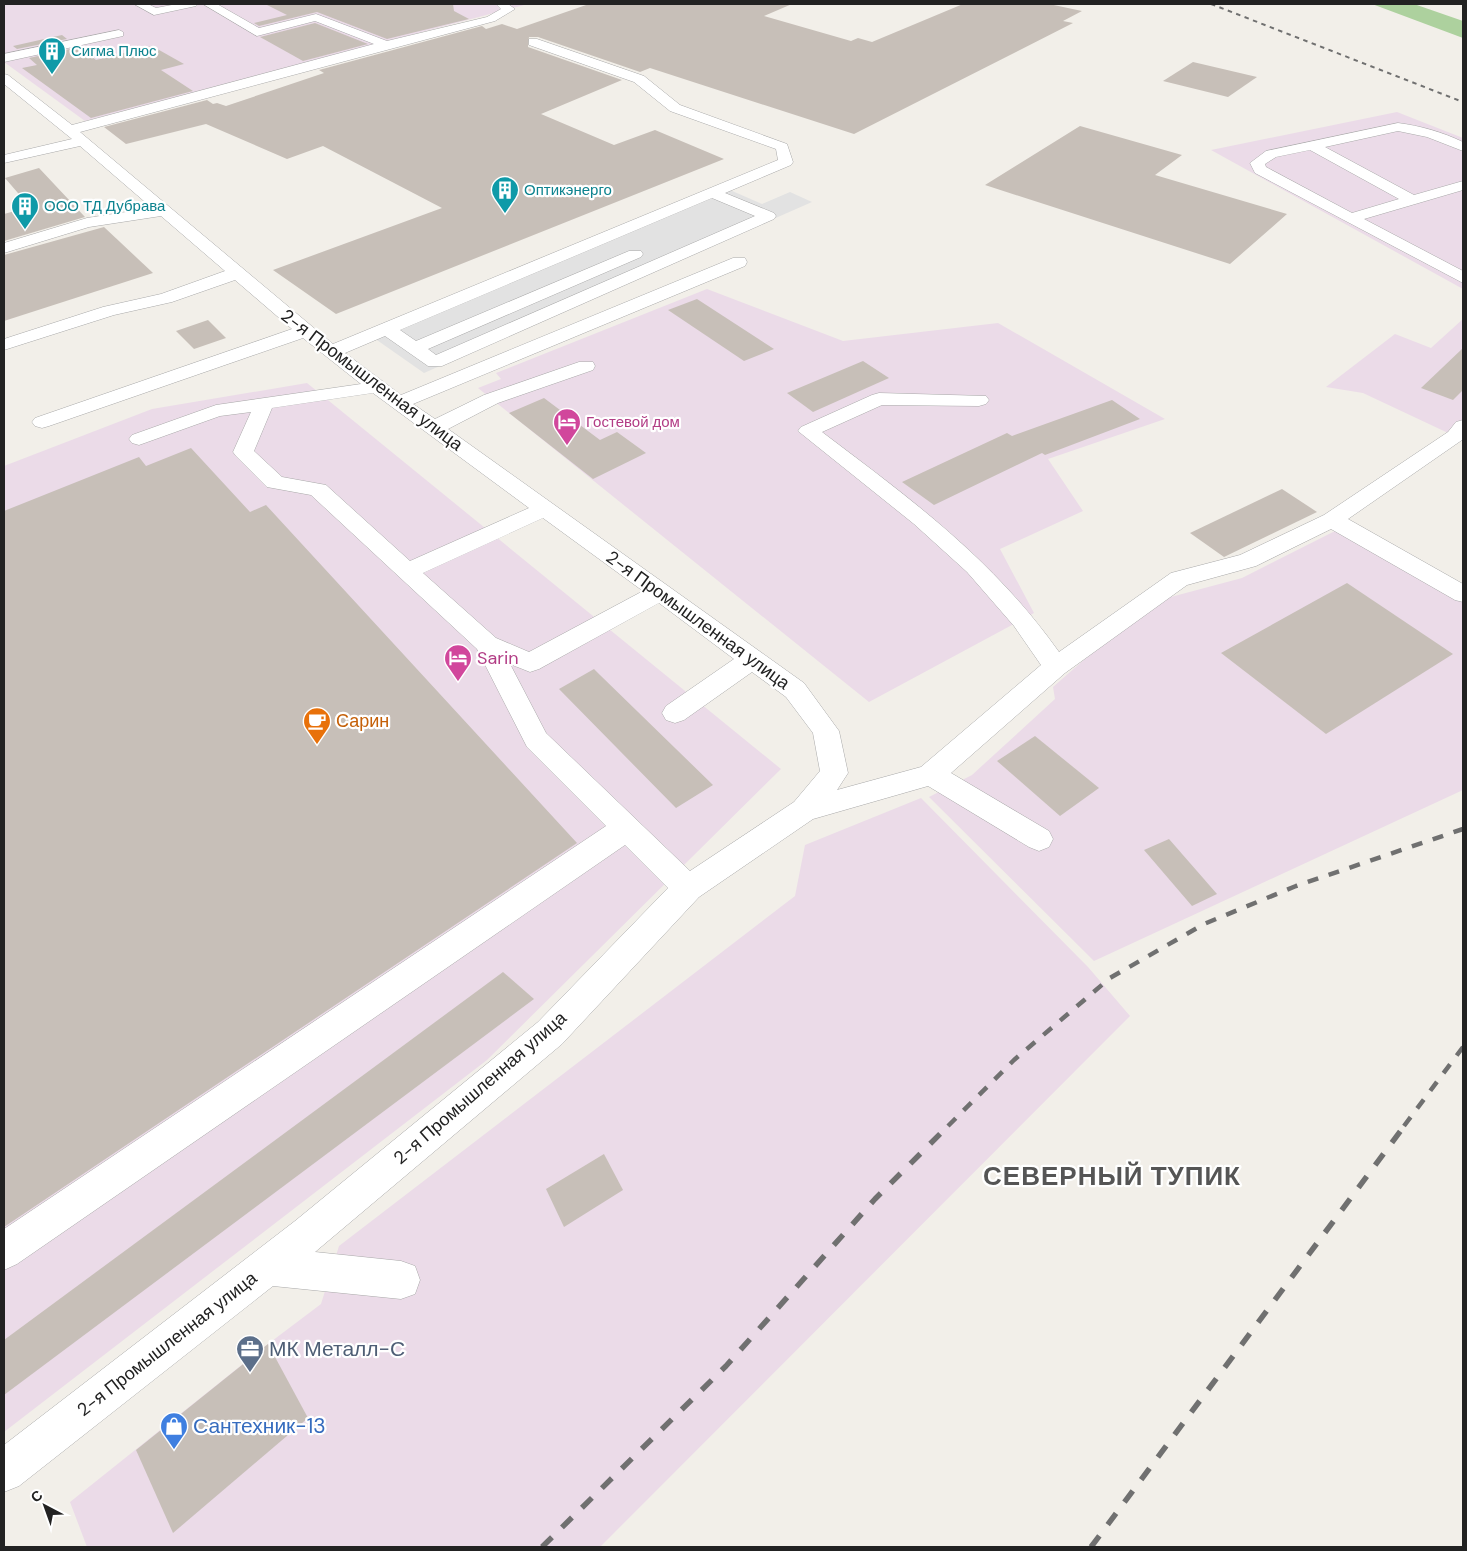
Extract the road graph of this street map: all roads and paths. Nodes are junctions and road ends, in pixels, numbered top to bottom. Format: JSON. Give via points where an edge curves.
{"nodes":[{"id":1,"x":140,"y":4,"type":"edge"},
{"id":2,"x":192,"y":4,"type":"edge"},
{"id":3,"x":209,"y":4,"type":"edge"},
{"id":4,"x":501,"y":4,"type":"edge"},
{"id":5,"x":118,"y":34,"type":"dead end"},
{"id":6,"x":533,"y":42,"type":"dead end"},
{"id":7,"x":386,"y":45,"type":"junction"},
{"id":8,"x":4,"y":58,"type":"edge"},
{"id":9,"x":4,"y":78,"type":"edge"},
{"id":10,"x":77,"y":136,"type":"junction"},
{"id":11,"x":1312,"y":145,"type":"junction"},
{"id":12,"x":1463,"y":148,"type":"edge"},
{"id":13,"x":4,"y":159,"type":"edge"},
{"id":14,"x":1463,"y":186,"type":"edge"},
{"id":15,"x":713,"y":193,"type":"junction"},
{"id":16,"x":1412,"y":200,"type":"junction"},
{"id":17,"x":745,"y":206,"type":"junction"},
{"id":18,"x":164,"y":211,"type":"junction"},
{"id":19,"x":727,"y":214,"type":"dead end"},
{"id":20,"x":1350,"y":218,"type":"junction"},
{"id":21,"x":653,"y":246,"type":"dead end"},
{"id":22,"x":4,"y":248,"type":"edge"},
{"id":23,"x":739,"y":262,"type":"dead end"},
{"id":24,"x":237,"y":273,"type":"junction"},
{"id":25,"x":1463,"y":278,"type":"edge"},
{"id":26,"x":387,"y":328,"type":"junction"},
{"id":27,"x":305,"y":331,"type":"junction"},
{"id":28,"x":4,"y":345,"type":"edge"},
{"id":29,"x":416,"y":348,"type":"junction"},
{"id":30,"x":333,"y":351,"type":"junction"},
{"id":31,"x":586,"y":366,"type":"dead end"},
{"id":32,"x":377,"y":387,"type":"junction"},
{"id":33,"x":979,"y":400,"type":"dead end"},
{"id":34,"x":265,"y":403,"type":"junction"},
{"id":35,"x":399,"y":403,"type":"junction"},
{"id":36,"x":42,"y":422,"type":"dead end"},
{"id":37,"x":433,"y":428,"type":"junction"},
{"id":38,"x":1459,"y":431,"type":"edge"},
{"id":39,"x":139,"y":439,"type":"dead end"},
{"id":40,"x":545,"y":509,"type":"junction"},
{"id":41,"x":1332,"y":520,"type":"junction"},
{"id":42,"x":407,"y":571,"type":"junction"},
{"id":43,"x":660,"y":592,"type":"junction"},
{"id":44,"x":1463,"y":594,"type":"edge"},
{"id":45,"x":487,"y":644,"type":"junction"},
{"id":46,"x":752,"y":659,"type":"junction"},
{"id":47,"x":1056,"y":667,"type":"junction"},
{"id":48,"x":675,"y":714,"type":"dead end"},
{"id":49,"x":930,"y":775,"type":"junction"},
{"id":50,"x":804,"y":810,"type":"junction"},
{"id":51,"x":625,"y":829,"type":"junction"},
{"id":52,"x":1039,"y":839,"type":"dead end"},
{"id":53,"x":688,"y":888,"type":"junction"},
{"id":54,"x":4,"y":1251,"type":"edge"},
{"id":55,"x":267,"y":1266,"type":"junction"},
{"id":56,"x":401,"y":1280,"type":"dead end"},
{"id":57,"x":4,"y":1471,"type":"edge"}],
"edges":[{"from":1,"to":2,"type":"street","via":[[154,12]]},
{"from":3,"to":7,"type":"street","via":[[257,32],[316,17]]},
{"from":4,"to":7,"type":"street","via":[[509,9],[491,19]]},
{"from":5,"to":8,"type":"street"},
{"from":6,"to":15,"type":"street","via":[[639,79],[675,108],[782,147],[786,162]]},
{"from":7,"to":10,"type":"street"},
{"from":9,"to":10,"type":"street","name":"2-я Промышленная улица"},
{"from":10,"to":13,"type":"street"},
{"from":10,"to":18,"type":"street","name":"2-я Промышленная улица"},
{"from":11,"to":12,"type":"street","via":[[1398,127],[1424,131]]},
{"from":11,"to":16,"type":"street"},
{"from":11,"to":20,"type":"street","via":[[1271,154],[1257,164],[1260,170]]},
{"from":14,"to":16,"type":"street"},
{"from":15,"to":17,"type":"street"},
{"from":15,"to":26,"type":"street"},
{"from":16,"to":20,"type":"street"},
{"from":17,"to":19,"type":"street"},
{"from":17,"to":29,"type":"street","via":[[768,216],[435,362]]},
{"from":18,"to":22,"type":"street","via":[[87,223]]},
{"from":18,"to":24,"type":"street","name":"2-я Промышленная улица"},
{"from":20,"to":25,"type":"street"},
{"from":21,"to":29,"type":"street"},
{"from":23,"to":35,"type":"street"},
{"from":24,"to":27,"type":"street","name":"2-я Промышленная улица"},
{"from":24,"to":28,"type":"street","via":[[166,298],[109,311]]},
{"from":26,"to":29,"type":"street"},
{"from":26,"to":30,"type":"street"},
{"from":27,"to":30,"type":"street","name":"2-я Промышленная улица"},
{"from":27,"to":36,"type":"street"},
{"from":30,"to":32,"type":"street","name":"2-я Промышленная улица"},
{"from":31,"to":37,"type":"street","via":[[491,399]]},
{"from":32,"to":34,"type":"street"},
{"from":32,"to":35,"type":"street","name":"2-я Промышленная улица"},
{"from":33,"to":47,"type":"street","via":[[879,399],[808,431],[923,521],[973,566],[1023,620]]},
{"from":34,"to":39,"type":"street","via":[[216,410]]},
{"from":34,"to":42,"type":"street","via":[[243,452],[275,482],[318,490]]},
{"from":35,"to":37,"type":"street","name":"2-я Промышленная улица"},
{"from":37,"to":40,"type":"street","name":"2-я Промышленная улица"},
{"from":38,"to":41,"type":"street"},
{"from":40,"to":42,"type":"street"},
{"from":40,"to":43,"type":"street","name":"2-я Промышленная улица"},
{"from":41,"to":44,"type":"street"},
{"from":41,"to":47,"type":"street","via":[[1248,561],[1179,578]]},
{"from":42,"to":45,"type":"street"},
{"from":43,"to":45,"type":"street","via":[[530,663]]},
{"from":43,"to":46,"type":"street","name":"2-я Промышленная улица"},
{"from":45,"to":51,"type":"street","via":[[536,740]]},
{"from":46,"to":48,"type":"street"},
{"from":46,"to":50,"type":"street","name":"2-я Промышленная улица","via":[[795,690],[826,731],[834,773]]},
{"from":47,"to":49,"type":"street"},
{"from":49,"to":50,"type":"street"},
{"from":49,"to":52,"type":"street","via":[[952,785]]},
{"from":50,"to":53,"type":"street","name":"2-я Промышленная улица"},
{"from":51,"to":53,"type":"street"},
{"from":51,"to":54,"type":"street"},
{"from":53,"to":55,"type":"street","name":"2-я Промышленная улица","via":[[550,1032]]},
{"from":55,"to":56,"type":"street"},
{"from":55,"to":57,"type":"street","name":"2-я Промышленная улица"}]}
